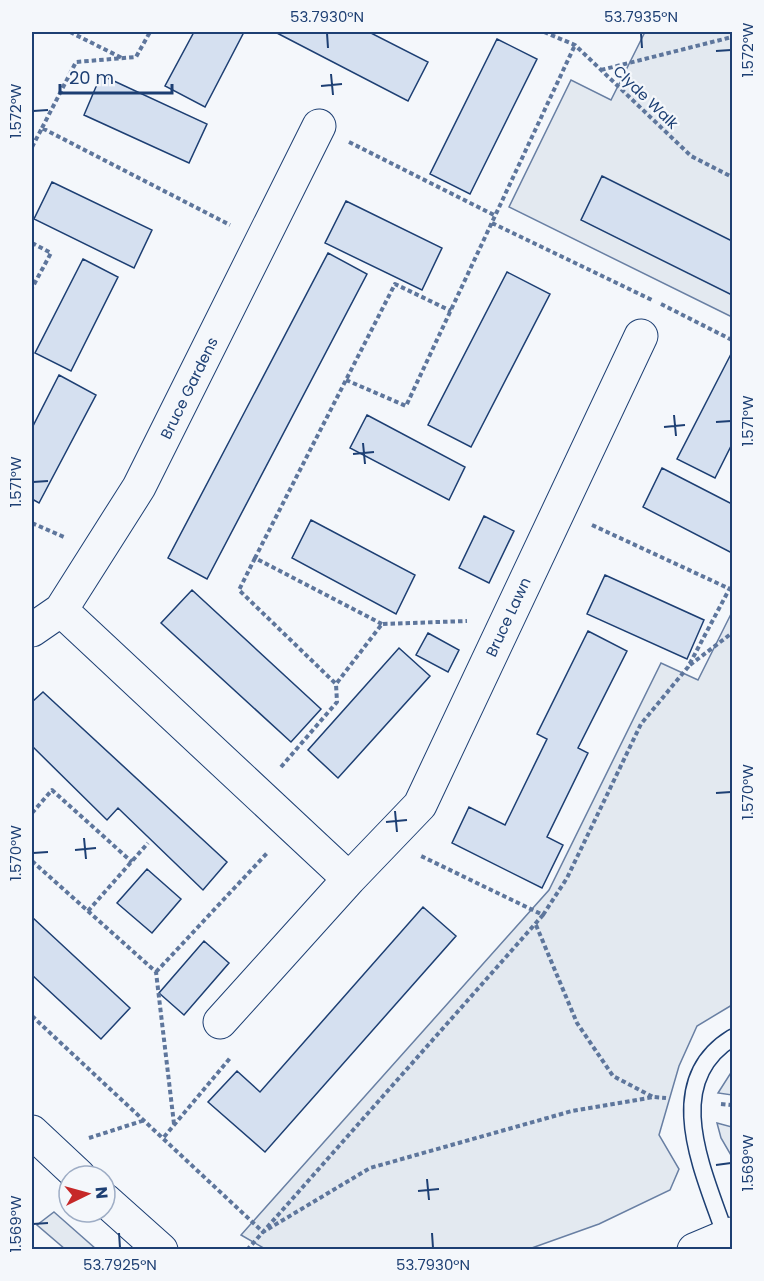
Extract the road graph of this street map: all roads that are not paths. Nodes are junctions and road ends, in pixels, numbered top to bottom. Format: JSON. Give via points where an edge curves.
{"nodes":[{"id":1,"x":319,"y":126,"type":"road end"},
{"id":2,"x":641,"y":336,"type":"dead end"},
{"id":3,"x":60,"y":610,"type":"junction"},
{"id":4,"x":32,"y":630,"type":"edge"},
{"id":5,"x":348,"y":879,"type":"junction"},
{"id":6,"x":220,"y":1022,"type":"road end"},
{"id":7,"x":732,"y":1038,"type":"edge"},
{"id":8,"x":41,"y":1141,"type":"edge"},
{"id":9,"x":66,"y":1164,"type":"edge"},
{"id":10,"x":117,"y":1210,"type":"edge"},
{"id":11,"x":729,"y":1235,"type":"edge"},
{"id":12,"x":163,"y":1248,"type":"edge"},
{"id":13,"x":694,"y":1250,"type":"edge"}],
"edges":[{"from":1,"to":3,"type":"main road","name":"Bruce Gardens","via":[[139,487]]},
{"from":2,"to":5,"type":"main road","name":"Bruce Lawn","via":[[420,805]]},
{"from":3,"to":4,"type":"main road","name":"Bruce Gardens"},
{"from":3,"to":5,"type":"main road"},
{"from":5,"to":6,"type":"main road","name":"Bruce Lawn"},
{"from":7,"to":11,"type":"lane","via":[[704,1062],[691,1101],[694,1142]]},
{"from":8,"to":9,"type":"main road"},
{"from":10,"to":12,"type":"main road"},
{"from":11,"to":13,"type":"main road"}]}
